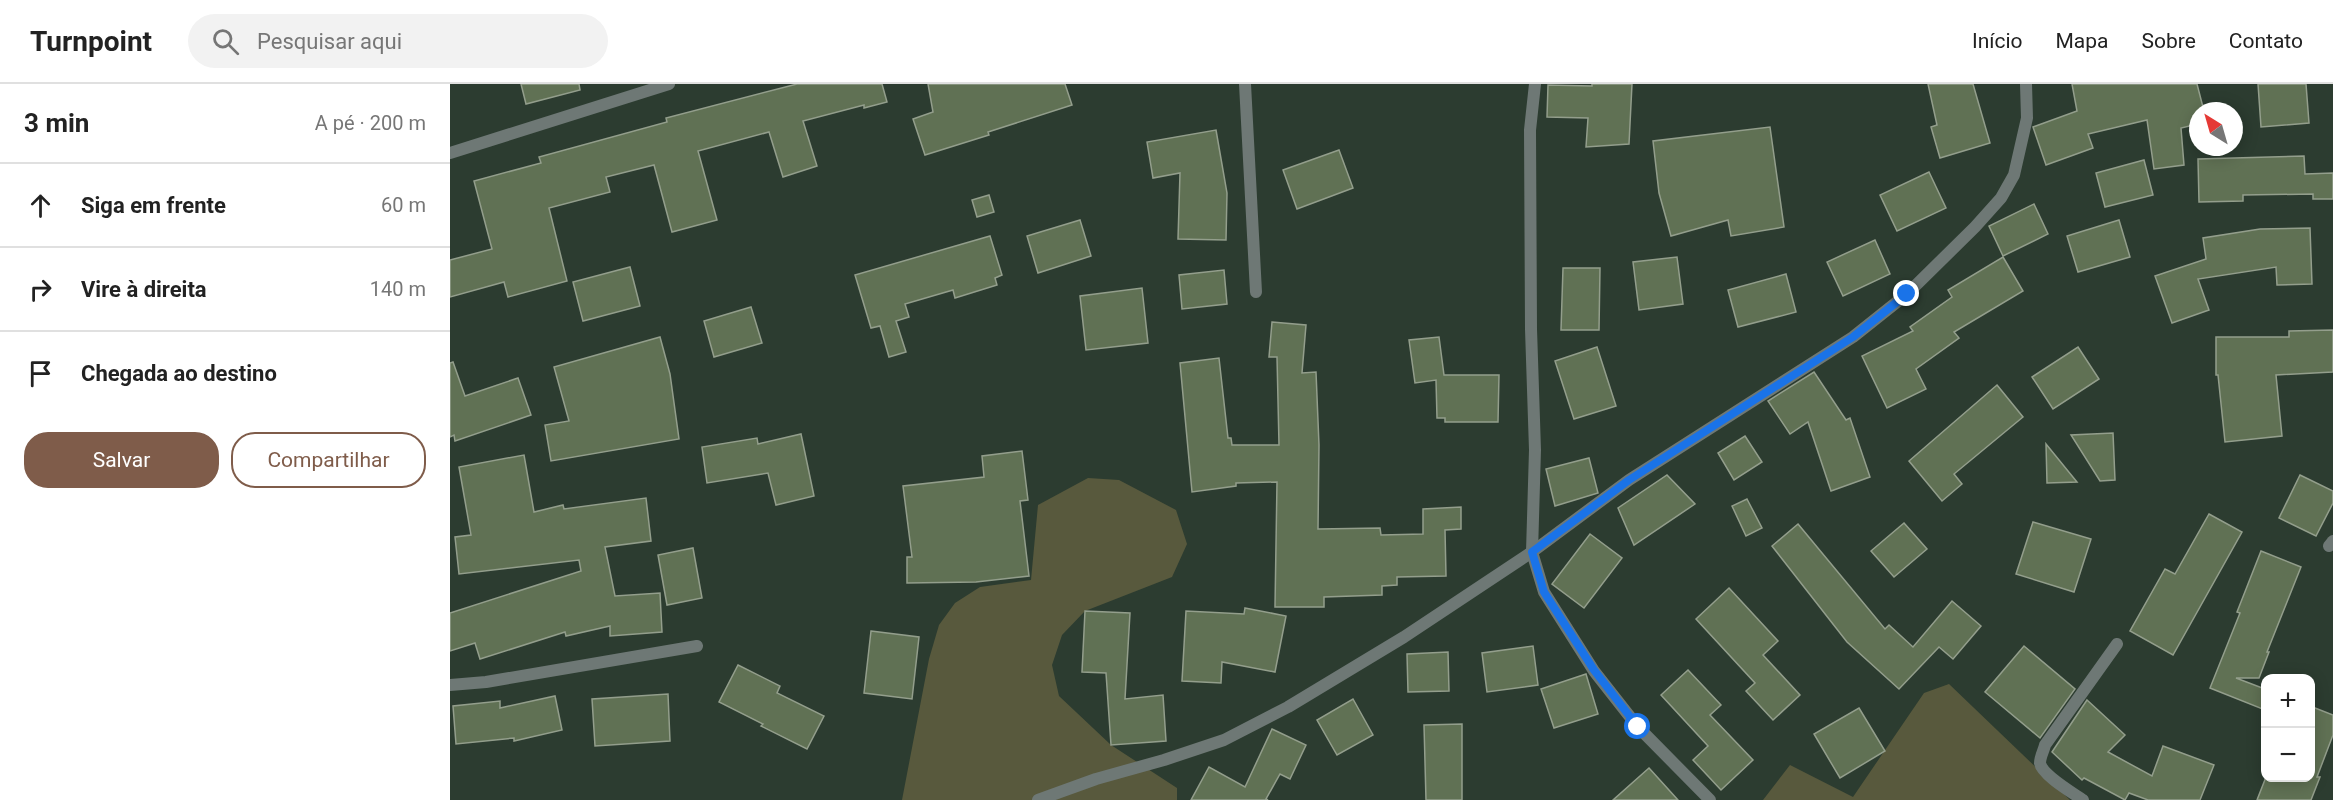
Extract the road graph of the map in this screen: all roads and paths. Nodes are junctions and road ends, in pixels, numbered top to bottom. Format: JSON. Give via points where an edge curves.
{"nodes":[{"id":1,"x":669,"y":84,"type":"edge"},
{"id":2,"x":1245,"y":84,"type":"edge"},
{"id":3,"x":1535,"y":84,"type":"edge"},
{"id":4,"x":2026,"y":84,"type":"edge"},
{"id":5,"x":450,"y":153,"type":"edge"},
{"id":6,"x":1256,"y":292,"type":"dead end"},
{"id":7,"x":1532,"y":552,"type":"junction"},
{"id":8,"x":2117,"y":644,"type":"dead end"},
{"id":9,"x":697,"y":646,"type":"dead end"},
{"id":10,"x":450,"y":685,"type":"edge"},
{"id":11,"x":1038,"y":800,"type":"edge"},
{"id":12,"x":1710,"y":800,"type":"edge"},
{"id":13,"x":2083,"y":800,"type":"edge"}],
"edges":[{"from":1,"to":5,"type":"street"},
{"from":2,"to":6,"type":"street"},
{"from":3,"to":7,"type":"street","via":[[1530,130],[1535,450]]},
{"from":4,"to":7,"type":"street","via":[[2027,118],[2014,175],[2001,198],[1907,294],[1853,337],[1629,480]]},
{"from":7,"to":11,"type":"street","via":[[1404,637],[1288,707],[1224,740]]},
{"from":7,"to":12,"type":"street","via":[[1544,592],[1594,670],[1638,727]]},
{"from":8,"to":13,"type":"street","via":[[2045,745],[2040,763],[2047,774]]},
{"from":9,"to":10,"type":"street"}]}
